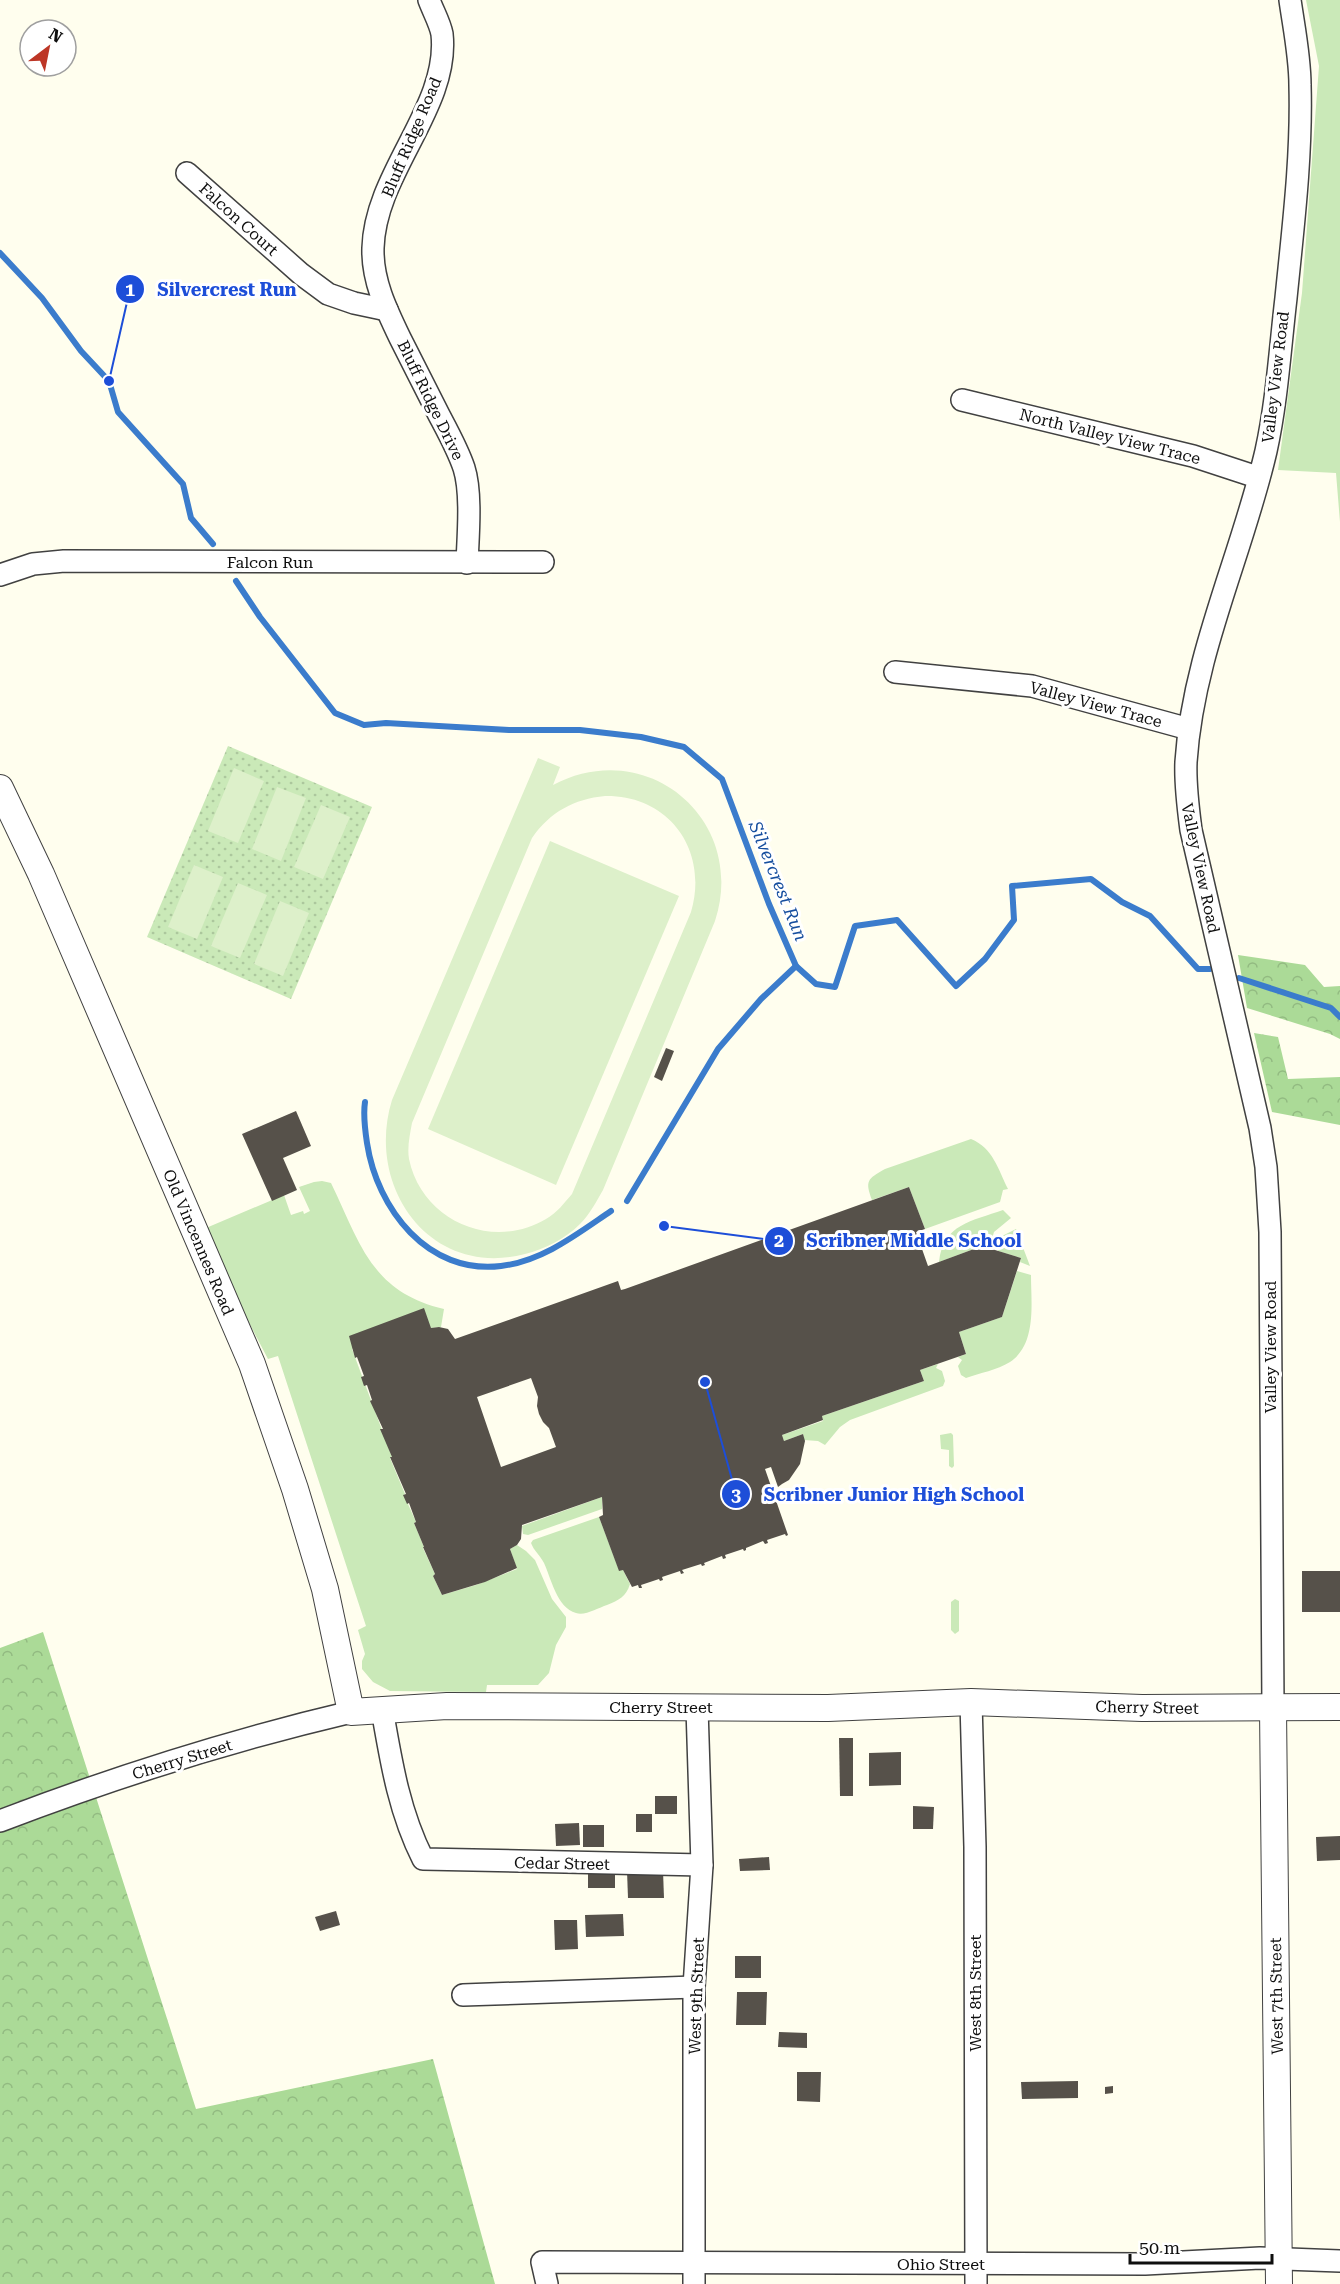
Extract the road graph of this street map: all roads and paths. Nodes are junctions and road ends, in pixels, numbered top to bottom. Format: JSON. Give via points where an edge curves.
{"nodes":[{"id":1,"x":429,"y":0,"type":"edge"},
{"id":2,"x":1290,"y":0,"type":"edge"},
{"id":3,"x":187,"y":173,"type":"dead end"},
{"id":4,"x":387,"y":310,"type":"junction"},
{"id":5,"x":962,"y":400,"type":"dead end"},
{"id":6,"x":1257,"y":477,"type":"junction"},
{"id":7,"x":543,"y":562,"type":"dead end"},
{"id":8,"x":467,"y":563,"type":"junction"},
{"id":9,"x":0,"y":575,"type":"edge"},
{"id":10,"x":895,"y":672,"type":"dead end"},
{"id":11,"x":1189,"y":729,"type":"junction"},
{"id":12,"x":0,"y":789,"type":"edge"},
{"id":13,"x":971,"y":1702,"type":"junction"},
{"id":14,"x":1340,"y":1707,"type":"edge"},
{"id":15,"x":697,"y":1708,"type":"junction"},
{"id":16,"x":1273,"y":1708,"type":"junction"},
{"id":17,"x":382,"y":1709,"type":"junction"},
{"id":18,"x":351,"y":1712,"type":"junction"},
{"id":19,"x":0,"y":1821,"type":"edge"},
{"id":20,"x":702,"y":1865,"type":"junction"},
{"id":21,"x":694,"y":1987,"type":"junction"},
{"id":22,"x":463,"y":1995,"type":"dead end"},
{"id":23,"x":1278,"y":2258,"type":"junction"},
{"id":24,"x":1340,"y":2261,"type":"edge"},
{"id":25,"x":694,"y":2274,"type":"edge"},
{"id":26,"x":976,"y":2274,"type":"edge"},
{"id":27,"x":547,"y":2284,"type":"edge"},
{"id":28,"x":1279,"y":2284,"type":"edge"}],
"edges":[{"from":1,"to":4,"type":"street","name":"Bluff Ridge Road","via":[[442,32],[441,67],[395,170],[375,229],[373,261]]},
{"from":2,"to":6,"type":"street","name":"Valley View Road","via":[[1300,86],[1299,156],[1272,418]]},
{"from":3,"to":4,"type":"street","name":"Falcon Court","via":[[328,294]]},
{"from":4,"to":8,"type":"street","name":"Bluff Ridge Drive","via":[[465,470]]},
{"from":5,"to":6,"type":"street","name":"North Valley View Trace","via":[[1193,456]]},
{"from":6,"to":11,"type":"street","name":"Valley View Road","via":[[1249,515],[1203,659]]},
{"from":7,"to":8,"type":"street","name":"Falcon Run"},
{"from":8,"to":9,"type":"street","name":"Falcon Run","via":[[64,561],[33,564]]},
{"from":10,"to":11,"type":"street","name":"Valley View Trace","via":[[1032,686]]},
{"from":11,"to":16,"type":"street","name":"Valley View Road","via":[[1186,798],[1191,830],[1255,1103],[1266,1167],[1270,1244]]},
{"from":12,"to":18,"type":"street","name":"Old Vincennes Road","via":[[41,874],[252,1364],[325,1589]]},
{"from":13,"to":15,"type":"street","name":"Cherry Street"},
{"from":13,"to":16,"type":"street","name":"Cherry Street"},
{"from":13,"to":26,"type":"street","name":"West 8th Street"},
{"from":14,"to":16,"type":"street","name":"Cherry Street"},
{"from":15,"to":17,"type":"street","name":"Cherry Street"},
{"from":15,"to":20,"type":"street","name":"West 9th Street"},
{"from":16,"to":23,"type":"street","name":"West 7th Street"},
{"from":17,"to":18,"type":"street","name":"Cherry Street"},
{"from":17,"to":20,"type":"street","name":"Cedar Street","via":[[393,1775],[423,1858]]},
{"from":18,"to":19,"type":"street","name":"Cherry Street","via":[[130,1774]]},
{"from":20,"to":21,"type":"street","name":"West 9th Street"},
{"from":21,"to":22,"type":"street"},
{"from":21,"to":25,"type":"street","name":"West 9th Street"},
{"from":23,"to":24,"type":"street","name":"Ohio Street"},
{"from":23,"to":26,"type":"street","name":"Ohio Street"},
{"from":23,"to":28,"type":"street","name":"West 7th Street"},
{"from":25,"to":26,"type":"street","name":"Ohio Street"},
{"from":25,"to":27,"type":"street","name":"Ohio Street","via":[[542,2262]]}]}
